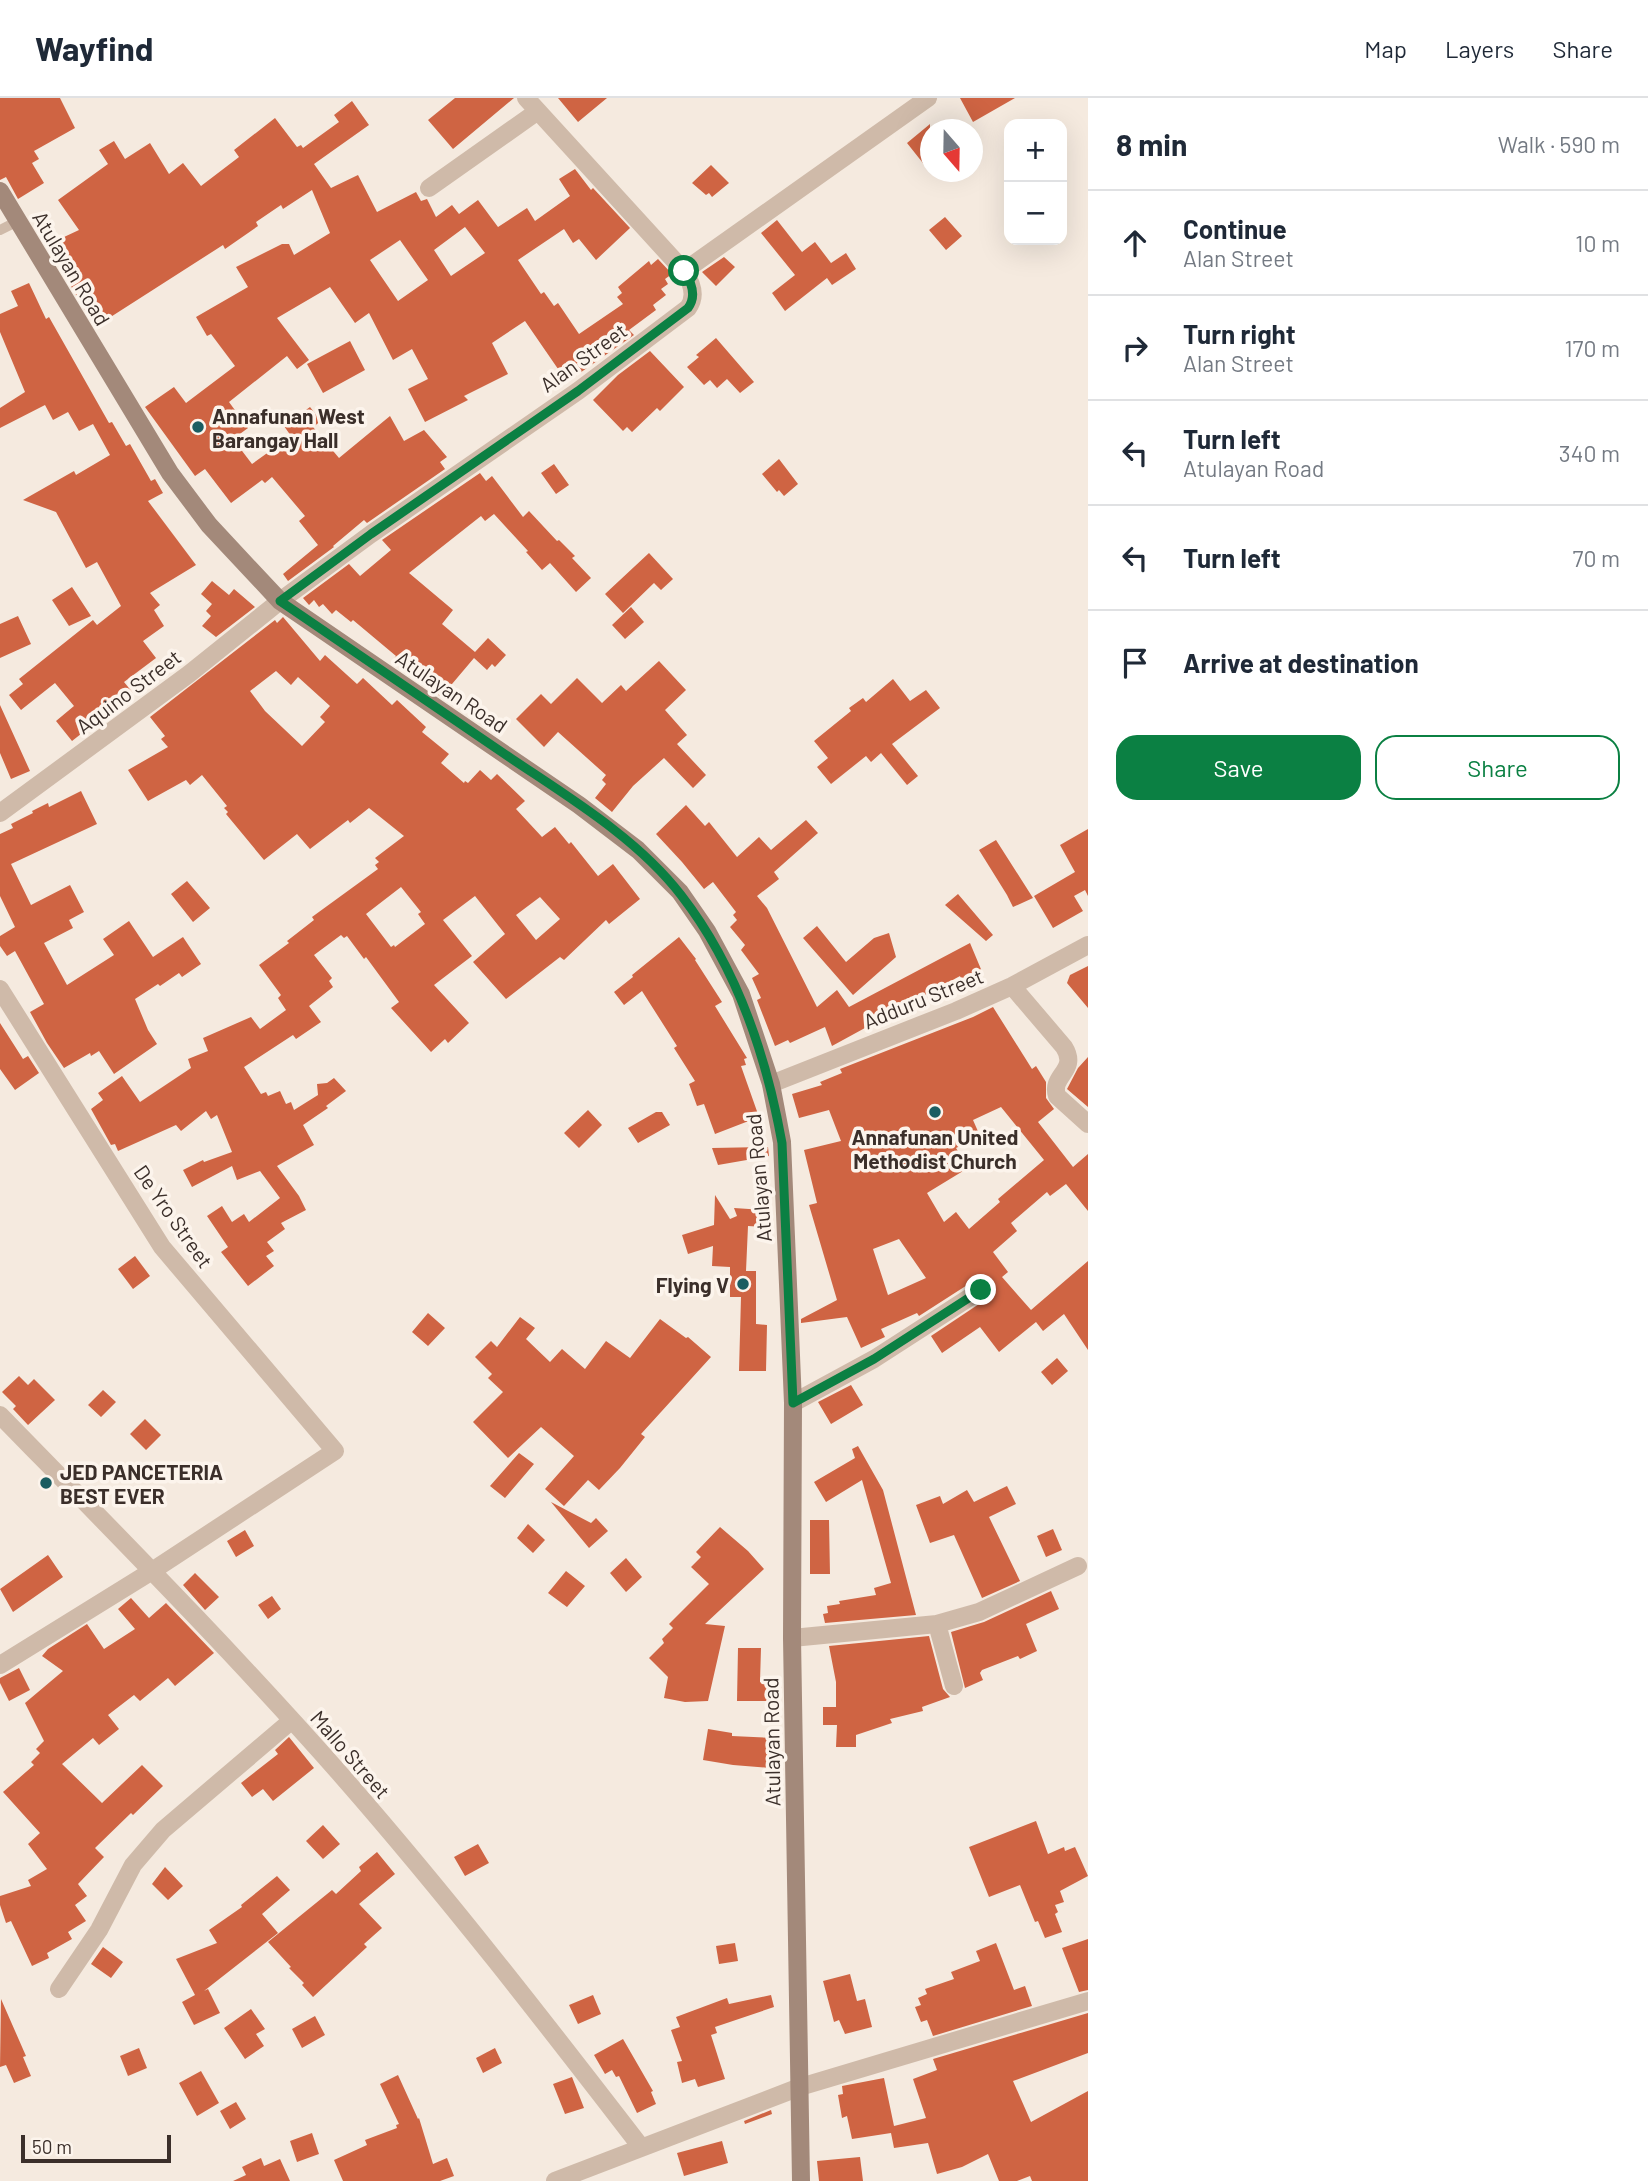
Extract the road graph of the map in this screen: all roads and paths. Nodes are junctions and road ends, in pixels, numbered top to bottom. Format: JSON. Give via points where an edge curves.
{"nodes":[{"id":1,"x":928,"y":98,"type":"edge"},
{"id":2,"x":532,"y":104,"type":"edge"},
{"id":3,"x":429,"y":188,"type":"dead end"},
{"id":4,"x":0,"y":191,"type":"edge"},
{"id":5,"x":18,"y":221,"type":"junction"},
{"id":6,"x":0,"y":230,"type":"edge"},
{"id":7,"x":684,"y":271,"type":"junction"},
{"id":8,"x":280,"y":601,"type":"junction"},
{"id":9,"x":0,"y":813,"type":"edge"},
{"id":10,"x":1088,"y":945,"type":"edge"},
{"id":11,"x":1012,"y":986,"type":"junction"},
{"id":12,"x":0,"y":989,"type":"edge"},
{"id":13,"x":771,"y":1084,"type":"junction"},
{"id":14,"x":1088,"y":1124,"type":"edge"},
{"id":15,"x":981,"y":1290,"type":"dead end"},
{"id":16,"x":793,"y":1403,"type":"junction"},
{"id":17,"x":0,"y":1415,"type":"edge"},
{"id":18,"x":1078,"y":1566,"type":"dead end"},
{"id":19,"x":152,"y":1571,"type":"junction"},
{"id":20,"x":937,"y":1624,"type":"junction"},
{"id":21,"x":792,"y":1638,"type":"junction"},
{"id":22,"x":0,"y":1665,"type":"edge"},
{"id":23,"x":954,"y":1685,"type":"dead end"},
{"id":24,"x":291,"y":1721,"type":"junction"},
{"id":25,"x":59,"y":1989,"type":"dead end"},
{"id":26,"x":1088,"y":2001,"type":"edge"},
{"id":27,"x":800,"y":2087,"type":"junction"},
{"id":28,"x":641,"y":2147,"type":"junction"},
{"id":29,"x":555,"y":2181,"type":"edge"},
{"id":30,"x":801,"y":2181,"type":"edge"}],
"edges":[{"from":1,"to":7,"type":"street"},
{"from":2,"to":3,"type":"street"},
{"from":2,"to":7,"type":"street"},
{"from":4,"to":5,"type":"main road","name":"Atulayan Road"},
{"from":5,"to":6,"type":"lane"},
{"from":5,"to":8,"type":"main road","name":"Atulayan Road","via":[[170,473],[209,525]]},
{"from":7,"to":8,"type":"street","name":"Alan Street","via":[[693,289],[688,308]]},
{"from":8,"to":9,"type":"street","name":"Aquino Street"},
{"from":8,"to":13,"type":"main road","name":"Atulayan Road","via":[[568,797],[638,850],[680,892],[707,930],[741,994]]},
{"from":10,"to":11,"type":"street","name":"Adduru Street"},
{"from":11,"to":13,"type":"street","name":"Adduru Street"},
{"from":11,"to":14,"type":"street","via":[[1069,1056],[1055,1091]]},
{"from":12,"to":19,"type":"street","name":"De Yro Street","via":[[162,1247],[335,1451]]},
{"from":13,"to":16,"type":"main road","name":"Atulayan Road","via":[[782,1143]]},
{"from":15,"to":16,"type":"street","via":[[874,1359]]},
{"from":16,"to":21,"type":"main road","name":"Atulayan Road"},
{"from":17,"to":19,"type":"street","name":"Mallo Street"},
{"from":18,"to":20,"type":"street","via":[[979,1612]]},
{"from":19,"to":22,"type":"street"},
{"from":19,"to":24,"type":"street","name":"Mallo Street"},
{"from":20,"to":21,"type":"street"},
{"from":20,"to":23,"type":"street"},
{"from":21,"to":27,"type":"main road","name":"Atulayan Road"},
{"from":24,"to":25,"type":"street","via":[[163,1830],[133,1865],[99,1930]]},
{"from":24,"to":28,"type":"street","name":"Mallo Street","via":[[493,1955]]},
{"from":26,"to":27,"type":"street"},
{"from":27,"to":28,"type":"street"},
{"from":27,"to":30,"type":"main road","name":"Atulayan Road"},
{"from":28,"to":29,"type":"street"}]}
